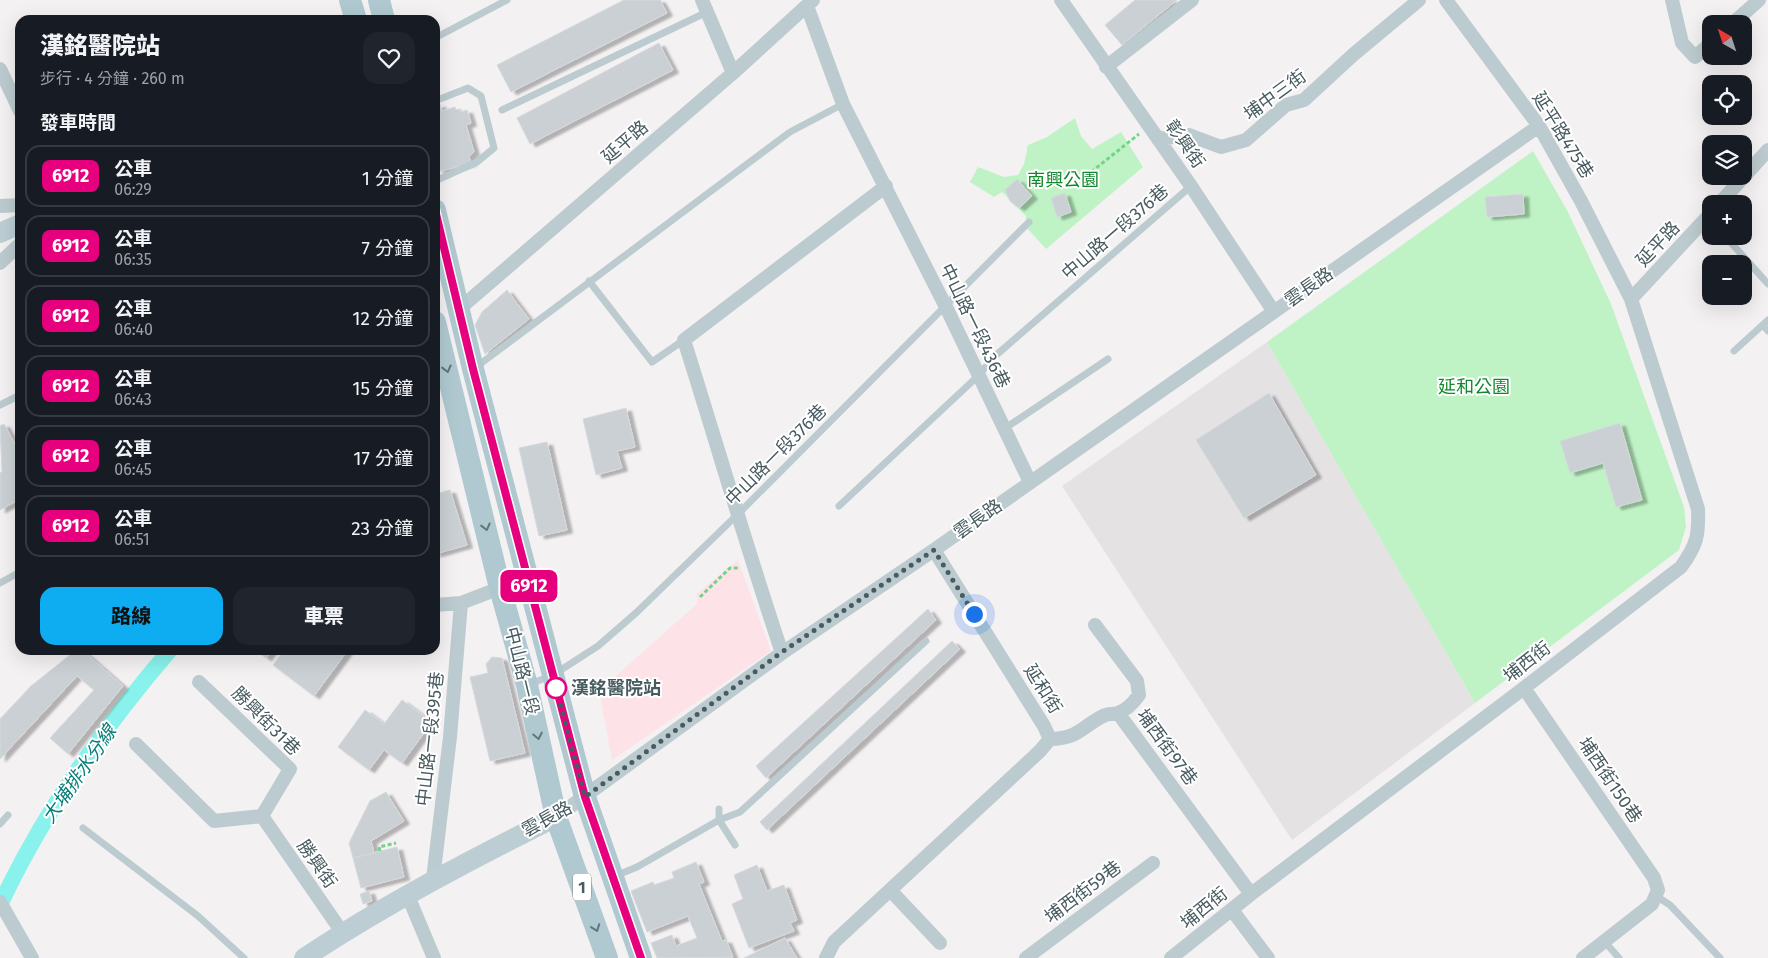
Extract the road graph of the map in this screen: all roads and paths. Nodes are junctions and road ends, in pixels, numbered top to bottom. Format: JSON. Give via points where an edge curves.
{"nodes":[{"id":1,"x":350,"y":0,"type":"edge"},
{"id":2,"x":379,"y":0,"type":"edge"},
{"id":3,"x":507,"y":0,"type":"edge"},
{"id":4,"x":1061,"y":0,"type":"edge"},
{"id":5,"x":1192,"y":0,"type":"edge"},
{"id":6,"x":1418,"y":0,"type":"edge"},
{"id":7,"x":1446,"y":0,"type":"edge"},
{"id":8,"x":1672,"y":0,"type":"edge"},
{"id":9,"x":1759,"y":0,"type":"edge"},
{"id":10,"x":810,"y":3,"type":"edge"},
{"id":11,"x":704,"y":6,"type":"edge"},
{"id":12,"x":354,"y":15,"type":"edge"},
{"id":13,"x":383,"y":15,"type":"edge"},
{"id":14,"x":1742,"y":15,"type":"edge"},
{"id":15,"x":440,"y":35,"type":"edge"},
{"id":16,"x":1702,"y":51,"type":"edge"},
{"id":17,"x":1106,"y":67,"type":"junction"},
{"id":18,"x":0,"y":69,"type":"edge"},
{"id":19,"x":733,"y":73,"type":"junction"},
{"id":20,"x":15,"y":92,"type":"edge"},
{"id":21,"x":440,"y":98,"type":"edge"},
{"id":22,"x":843,"y":104,"type":"junction"},
{"id":23,"x":502,"y":110,"type":"dead end"},
{"id":24,"x":1149,"y":126,"type":"junction"},
{"id":25,"x":1539,"y":126,"type":"junction"},
{"id":26,"x":1158,"y":139,"type":"junction"},
{"id":27,"x":1768,"y":150,"type":"edge"},
{"id":28,"x":440,"y":179,"type":"edge"},
{"id":29,"x":1081,"y":180,"type":"dead end"},
{"id":30,"x":886,"y":186,"type":"junction"},
{"id":31,"x":1191,"y":186,"type":"junction"},
{"id":32,"x":1728,"y":195,"type":"edge"},
{"id":33,"x":15,"y":205,"type":"edge"},
{"id":34,"x":0,"y":206,"type":"edge"},
{"id":35,"x":1029,"y":222,"type":"dead end"},
{"id":36,"x":1702,"y":225,"type":"edge"},
{"id":37,"x":15,"y":226,"type":"edge"},
{"id":38,"x":440,"y":232,"type":"edge"},
{"id":39,"x":0,"y":233,"type":"edge"},
{"id":40,"x":1733,"y":245,"type":"edge"},
{"id":41,"x":15,"y":249,"type":"edge"},
{"id":42,"x":0,"y":263,"type":"edge"},
{"id":43,"x":589,"y":281,"type":"junction"},
{"id":44,"x":1768,"y":284,"type":"edge"},
{"id":45,"x":1631,"y":299,"type":"junction"},
{"id":46,"x":946,"y":307,"type":"junction"},
{"id":47,"x":458,"y":310,"type":"junction"},
{"id":48,"x":1274,"y":312,"type":"junction"},
{"id":49,"x":1766,"y":326,"type":"edge"},
{"id":50,"x":684,"y":340,"type":"junction"},
{"id":51,"x":440,"y":342,"type":"edge"},
{"id":52,"x":1734,"y":350,"type":"dead end"},
{"id":53,"x":1108,"y":359,"type":"dead end"},
{"id":54,"x":473,"y":369,"type":"junction"},
{"id":55,"x":978,"y":376,"type":"junction"},
{"id":56,"x":15,"y":398,"type":"edge"},
{"id":57,"x":0,"y":405,"type":"edge"},
{"id":58,"x":1004,"y":429,"type":"junction"},
{"id":59,"x":1030,"y":482,"type":"junction"},
{"id":60,"x":839,"y":506,"type":"dead end"},
{"id":61,"x":739,"y":513,"type":"junction"},
{"id":62,"x":934,"y":550,"type":"junction"},
{"id":63,"x":730,"y":568,"type":"dead end"},
{"id":64,"x":15,"y":575,"type":"edge"},
{"id":65,"x":0,"y":583,"type":"edge"},
{"id":66,"x":500,"y":588,"type":"junction"},
{"id":67,"x":700,"y":597,"type":"dead end"},
{"id":68,"x":462,"y":603,"type":"junction"},
{"id":69,"x":440,"y":605,"type":"edge"},
{"id":70,"x":1095,"y":625,"type":"dead end"},
{"id":71,"x":926,"y":641,"type":"dead end"},
{"id":72,"x":782,"y":652,"type":"junction"},
{"id":73,"x":553,"y":675,"type":"junction"},
{"id":74,"x":199,"y":682,"type":"dead end"},
{"id":75,"x":528,"y":685,"type":"junction"},
{"id":76,"x":1524,"y":688,"type":"junction"},
{"id":77,"x":1118,"y":713,"type":"junction"},
{"id":78,"x":1050,"y":739,"type":"junction"},
{"id":79,"x":136,"y":744,"type":"dead end"},
{"id":80,"x":585,"y":797,"type":"junction"},
{"id":81,"x":719,"y":809,"type":"dead end"},
{"id":82,"x":8,"y":815,"type":"dead end"},
{"id":83,"x":262,"y":816,"type":"junction"},
{"id":84,"x":556,"y":817,"type":"junction"},
{"id":85,"x":719,"y":820,"type":"junction"},
{"id":86,"x":0,"y":824,"type":"edge"},
{"id":87,"x":83,"y":828,"type":"dead end"},
{"id":88,"x":396,"y":843,"type":"dead end"},
{"id":89,"x":734,"y":845,"type":"dead end"},
{"id":90,"x":380,"y":851,"type":"dead end"},
{"id":91,"x":1153,"y":862,"type":"dead end"},
{"id":92,"x":612,"y":877,"type":"junction"},
{"id":93,"x":433,"y":879,"type":"junction"},
{"id":94,"x":891,"y":891,"type":"junction"},
{"id":95,"x":1251,"y":894,"type":"junction"},
{"id":96,"x":408,"y":896,"type":"junction"},
{"id":97,"x":1656,"y":896,"type":"junction"},
{"id":98,"x":0,"y":902,"type":"edge"},
{"id":99,"x":1232,"y":910,"type":"junction"},
{"id":100,"x":342,"y":932,"type":"junction"},
{"id":101,"x":1605,"y":942,"type":"junction"},
{"id":102,"x":940,"y":943,"type":"dead end"},
{"id":103,"x":1035,"y":956,"type":"edge"},
{"id":104,"x":32,"y":958,"type":"edge"},
{"id":105,"x":244,"y":958,"type":"edge"},
{"id":106,"x":304,"y":958,"type":"edge"},
{"id":107,"x":434,"y":958,"type":"edge"},
{"id":108,"x":607,"y":958,"type":"edge"},
{"id":109,"x":641,"y":958,"type":"edge"},
{"id":110,"x":826,"y":958,"type":"edge"},
{"id":111,"x":1170,"y":958,"type":"edge"},
{"id":112,"x":1268,"y":958,"type":"edge"},
{"id":113,"x":1583,"y":958,"type":"edge"},
{"id":114,"x":1619,"y":958,"type":"edge"},
{"id":115,"x":1720,"y":958,"type":"edge"}],
"edges":[{"from":1,"to":12,"type":"main road"},
{"from":2,"to":13,"type":"main road"},
{"from":3,"to":15,"type":"lane"},
{"from":4,"to":17,"type":"street","name":"彰興街"},
{"from":5,"to":17,"type":"street"},
{"from":6,"to":26,"type":"street","name":"埔中三街","via":[[1304,100],[1286,105],[1246,140],[1221,147],[1189,135]]},
{"from":7,"to":25,"type":"street","name":"延平路475巷"},
{"from":8,"to":16,"type":"street","via":[[1682,44],[1695,57]]},
{"from":9,"to":14,"type":"street"},
{"from":10,"to":19,"type":"street","name":"延平路"},
{"from":10,"to":22,"type":"street","name":"中山路一段436巷"},
{"from":11,"to":19,"type":"street"},
{"from":11,"to":23,"type":"lane"},
{"from":17,"to":24,"type":"street","name":"彰興街"},
{"from":18,"to":20,"type":"street"},
{"from":19,"to":47,"type":"street","name":"延平路"},
{"from":21,"to":28,"type":"lane","via":[[468,88],[481,96],[494,148],[477,162]]},
{"from":22,"to":30,"type":"street","name":"中山路一段436巷"},
{"from":22,"to":43,"type":"lane","via":[[790,132]]},
{"from":24,"to":26,"type":"street","name":"彰興街"},
{"from":24,"to":29,"type":"path"},
{"from":25,"to":45,"type":"street","name":"延平路475巷"},
{"from":25,"to":48,"type":"street","name":"雲長路"},
{"from":26,"to":31,"type":"street","name":"彰興街"},
{"from":27,"to":32,"type":"street"},
{"from":30,"to":46,"type":"street","name":"中山路一段436巷"},
{"from":30,"to":50,"type":"street"},
{"from":31,"to":48,"type":"street","name":"彰興街"},
{"from":31,"to":55,"type":"lane","name":"中山路一段376巷","via":[[994,357]]},
{"from":33,"to":34,"type":"street"},
{"from":35,"to":46,"type":"lane","name":"中山路一段376巷"},
{"from":36,"to":45,"type":"street","name":"延平路"},
{"from":37,"to":39,"type":"street"},
{"from":38,"to":47,"type":"main road","name":"中山路一段","number":"1"},
{"from":40,"to":44,"type":"lane"},
{"from":41,"to":42,"type":"street"},
{"from":43,"to":50,"type":"lane","via":[[652,362]]},
{"from":43,"to":54,"type":"lane"},
{"from":45,"to":76,"type":"street","name":"埔西街","via":[[1698,508],[1699,532],[1693,551],[1680,567]]},
{"from":46,"to":55,"type":"street","name":"中山路一段436巷"},
{"from":46,"to":61,"type":"lane","name":"中山路一段376巷"},
{"from":47,"to":54,"type":"main road","name":"中山路一段","number":"1"},
{"from":48,"to":59,"type":"street","name":"雲長路"},
{"from":49,"to":52,"type":"lane"},
{"from":50,"to":61,"type":"street"},
{"from":51,"to":66,"type":"main road","name":"中山路一段","number":"1","one_way":true},
{"from":53,"to":58,"type":"lane"},
{"from":54,"to":73,"type":"main road","name":"中山路一段","number":"1"},
{"from":55,"to":58,"type":"street","name":"中山路一段436巷"},
{"from":55,"to":60,"type":"lane","name":"中山路一段376巷"},
{"from":56,"to":57,"type":"lane"},
{"from":58,"to":59,"type":"street","name":"中山路一段436巷"},
{"from":59,"to":62,"type":"street","name":"雲長路"},
{"from":61,"to":72,"type":"street"},
{"from":61,"to":73,"type":"lane","name":"中山路一段376巷","via":[[598,646]]},
{"from":62,"to":72,"type":"street","name":"雲長路"},
{"from":62,"to":78,"type":"street","name":"延和街"},
{"from":63,"to":67,"type":"path"},
{"from":64,"to":65,"type":"lane"},
{"from":66,"to":68,"type":"street"},
{"from":66,"to":75,"type":"main road","name":"中山路一段","number":"1"},
{"from":68,"to":69,"type":"street"},
{"from":68,"to":93,"type":"street","name":"中山路一段395巷"},
{"from":70,"to":77,"type":"street","name":"埔西街97巷","via":[[1137,682],[1139,695]]},
{"from":71,"to":85,"type":"lane","via":[[740,812]]},
{"from":72,"to":80,"type":"street","name":"雲長路"},
{"from":73,"to":75,"type":"lane","name":"中山路一段376巷"},
{"from":73,"to":80,"type":"main road","name":"中山路一段","number":"1"},
{"from":74,"to":83,"type":"street","name":"勝興街31巷","via":[[290,769]]},
{"from":75,"to":84,"type":"main road","name":"中山路一段","number":"1","one_way":true},
{"from":76,"to":95,"type":"street","name":"埔西街"},
{"from":76,"to":97,"type":"street","name":"埔西街150巷","via":[[1654,878],[1658,890]]},
{"from":77,"to":78,"type":"street","via":[[1104,715],[1067,739]]},
{"from":77,"to":95,"type":"street","name":"埔西街97巷"},
{"from":78,"to":94,"type":"street","name":"延和街"},
{"from":79,"to":83,"type":"street","via":[[214,821]]},
{"from":80,"to":84,"type":"street","name":"雲長路"},
{"from":80,"to":92,"type":"main road","name":"中山路一段","number":"1"},
{"from":81,"to":85,"type":"lane"},
{"from":82,"to":86,"type":"lane"},
{"from":83,"to":100,"type":"street","name":"勝興街"},
{"from":84,"to":93,"type":"street","name":"雲長路"},
{"from":84,"to":108,"type":"main road","name":"中山路一段","number":"1","one_way":true},
{"from":85,"to":89,"type":"lane"},
{"from":85,"to":92,"type":"lane","via":[[637,867]]},
{"from":87,"to":105,"type":"lane","via":[[198,916]]},
{"from":88,"to":90,"type":"path","via":[[379,847]]},
{"from":91,"to":103,"type":"street","name":"埔西街59巷"},
{"from":92,"to":109,"type":"main road","name":"中山路一段","number":"1"},
{"from":93,"to":96,"type":"street","name":"雲長路"},
{"from":94,"to":102,"type":"street"},
{"from":94,"to":110,"type":"street","name":"延和街","via":[[834,942]]},
{"from":95,"to":99,"type":"street","name":"埔西街"},
{"from":96,"to":100,"type":"street","name":"雲長路"},
{"from":96,"to":107,"type":"street"},
{"from":97,"to":101,"type":"street","via":[[1652,904]]},
{"from":97,"to":115,"type":"lane","via":[[1670,905]]},
{"from":98,"to":104,"type":"street"},
{"from":99,"to":111,"type":"street","name":"埔西街"},
{"from":99,"to":112,"type":"street"},
{"from":100,"to":106,"type":"street","name":"雲長路"},
{"from":101,"to":113,"type":"street"},
{"from":101,"to":114,"type":"lane"}]}
